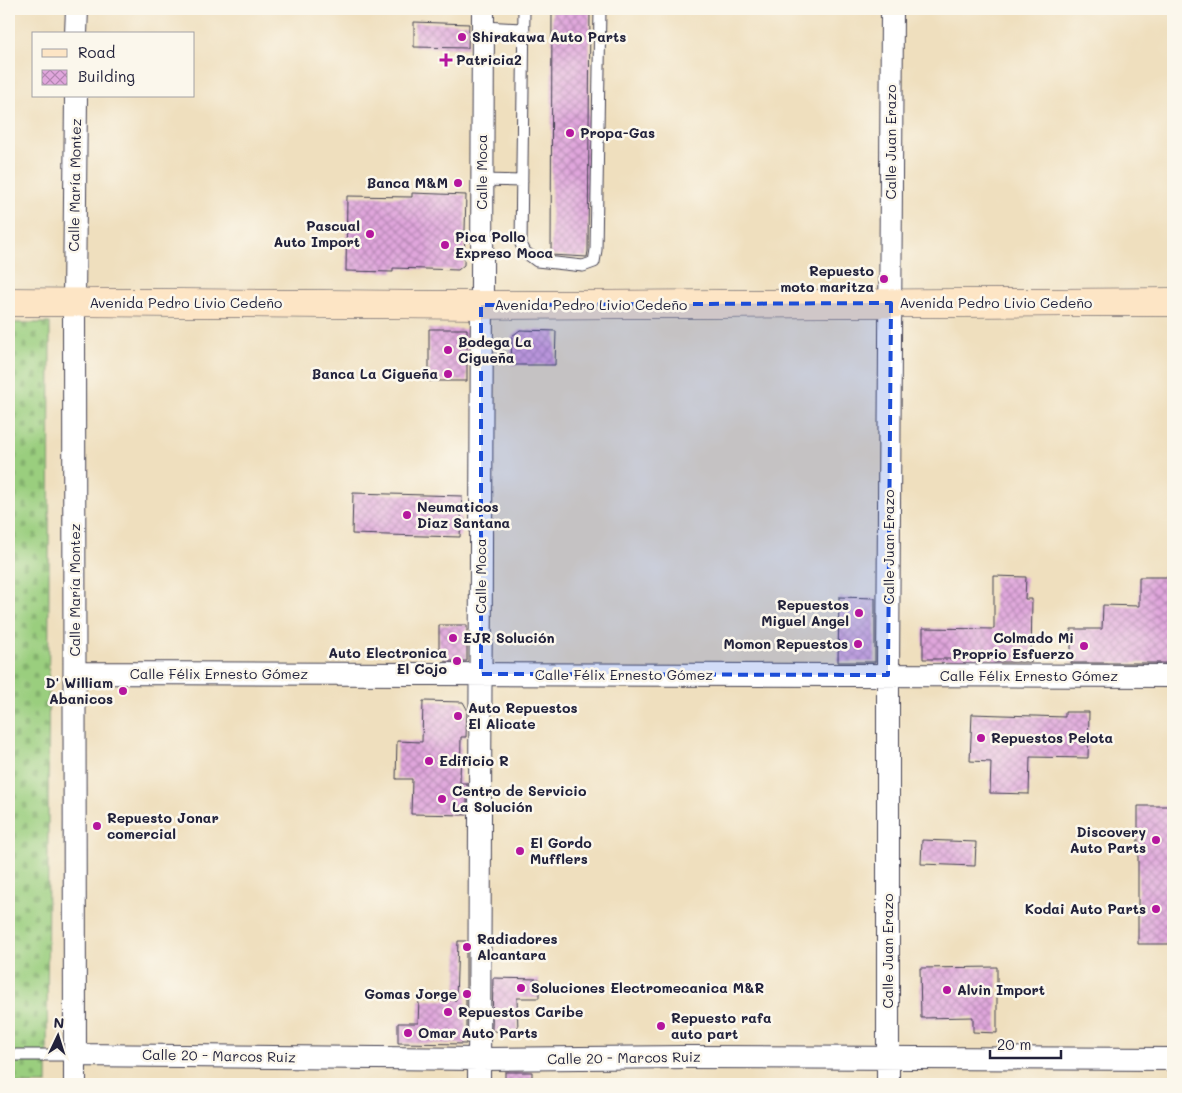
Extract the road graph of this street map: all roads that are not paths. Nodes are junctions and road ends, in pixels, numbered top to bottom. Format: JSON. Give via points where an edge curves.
{"nodes":[{"id":1,"x":77,"y":9,"type":"edge"},
{"id":2,"x":524,"y":9,"type":"edge"},
{"id":3,"x":600,"y":9,"type":"edge"},
{"id":4,"x":892,"y":9,"type":"edge"},
{"id":5,"x":483,"y":18,"type":"edge"},
{"id":6,"x":523,"y":29,"type":"junction"},
{"id":7,"x":76,"y":32,"type":"edge"},
{"id":8,"x":76,"y":98,"type":"edge"},
{"id":9,"x":482,"y":180,"type":"junction"},
{"id":10,"x":522,"y":181,"type":"junction"},
{"id":11,"x":9,"y":302,"type":"edge"},
{"id":12,"x":74,"y":302,"type":"junction"},
{"id":13,"x":1173,"y":302,"type":"edge"},
{"id":14,"x":891,"y":303,"type":"junction"},
{"id":15,"x":481,"y":305,"type":"junction"},
{"id":16,"x":75,"y":673,"type":"junction"},
{"id":17,"x":481,"y":674,"type":"junction"},
{"id":18,"x":888,"y":676,"type":"junction"},
{"id":19,"x":1173,"y":676,"type":"edge"},
{"id":20,"x":9,"y":1055,"type":"edge"},
{"id":21,"x":75,"y":1055,"type":"junction"},
{"id":22,"x":888,"y":1058,"type":"junction"},
{"id":23,"x":479,"y":1059,"type":"junction"},
{"id":24,"x":1173,"y":1059,"type":"edge"},
{"id":25,"x":75,"y":1084,"type":"edge"},
{"id":26,"x":479,"y":1084,"type":"edge"},
{"id":27,"x":888,"y":1084,"type":"edge"}],
"edges":[{"from":1,"to":7,"type":"street"},
{"from":2,"to":6,"type":"lane"},
{"from":3,"to":10,"type":"lane","via":[[594,262],[583,266],[536,261],[525,252],[521,244]]},
{"from":4,"to":14,"type":"street","name":"Calle Juan Erazo"},
{"from":5,"to":6,"type":"lane"},
{"from":5,"to":9,"type":"street","name":"Calle Moca"},
{"from":6,"to":10,"type":"lane"},
{"from":8,"to":12,"type":"street","name":"Calle María Montez"},
{"from":9,"to":10,"type":"lane"},
{"from":9,"to":15,"type":"street","name":"Calle Moca"},
{"from":11,"to":12,"type":"main road","name":"Avenida Pedro Livio Cedeño"},
{"from":12,"to":15,"type":"main road","name":"Avenida Pedro Livio Cedeño"},
{"from":12,"to":16,"type":"street","name":"Calle María Montez"},
{"from":13,"to":14,"type":"main road","name":"Avenida Pedro Livio Cedeño"},
{"from":14,"to":15,"type":"main road","name":"Avenida Pedro Livio Cedeño"},
{"from":14,"to":18,"type":"street","name":"Calle Juan Erazo"},
{"from":15,"to":17,"type":"street","name":"Calle Moca"},
{"from":16,"to":17,"type":"street","name":"Calle Félix Ernesto Gómez"},
{"from":16,"to":21,"type":"street","name":"Calle María Montez"},
{"from":17,"to":18,"type":"street","name":"Calle Félix Ernesto Gómez"},
{"from":17,"to":23,"type":"street","name":"Calle Moca"},
{"from":18,"to":19,"type":"street","name":"Calle Félix Ernesto Gómez"},
{"from":18,"to":22,"type":"street","name":"Calle Juan Erazo"},
{"from":20,"to":21,"type":"lane"},
{"from":21,"to":23,"type":"street","name":"Calle 20 - Marcos Ruiz"},
{"from":21,"to":25,"type":"street","name":"Calle María Montez"},
{"from":22,"to":23,"type":"street","name":"Calle 20 - Marcos Ruiz"},
{"from":22,"to":24,"type":"street","name":"Calle 20 - Marcos Ruiz"},
{"from":22,"to":27,"type":"street","name":"Calle Juan Erazo"},
{"from":23,"to":26,"type":"street","name":"Calle Moca"}]}
